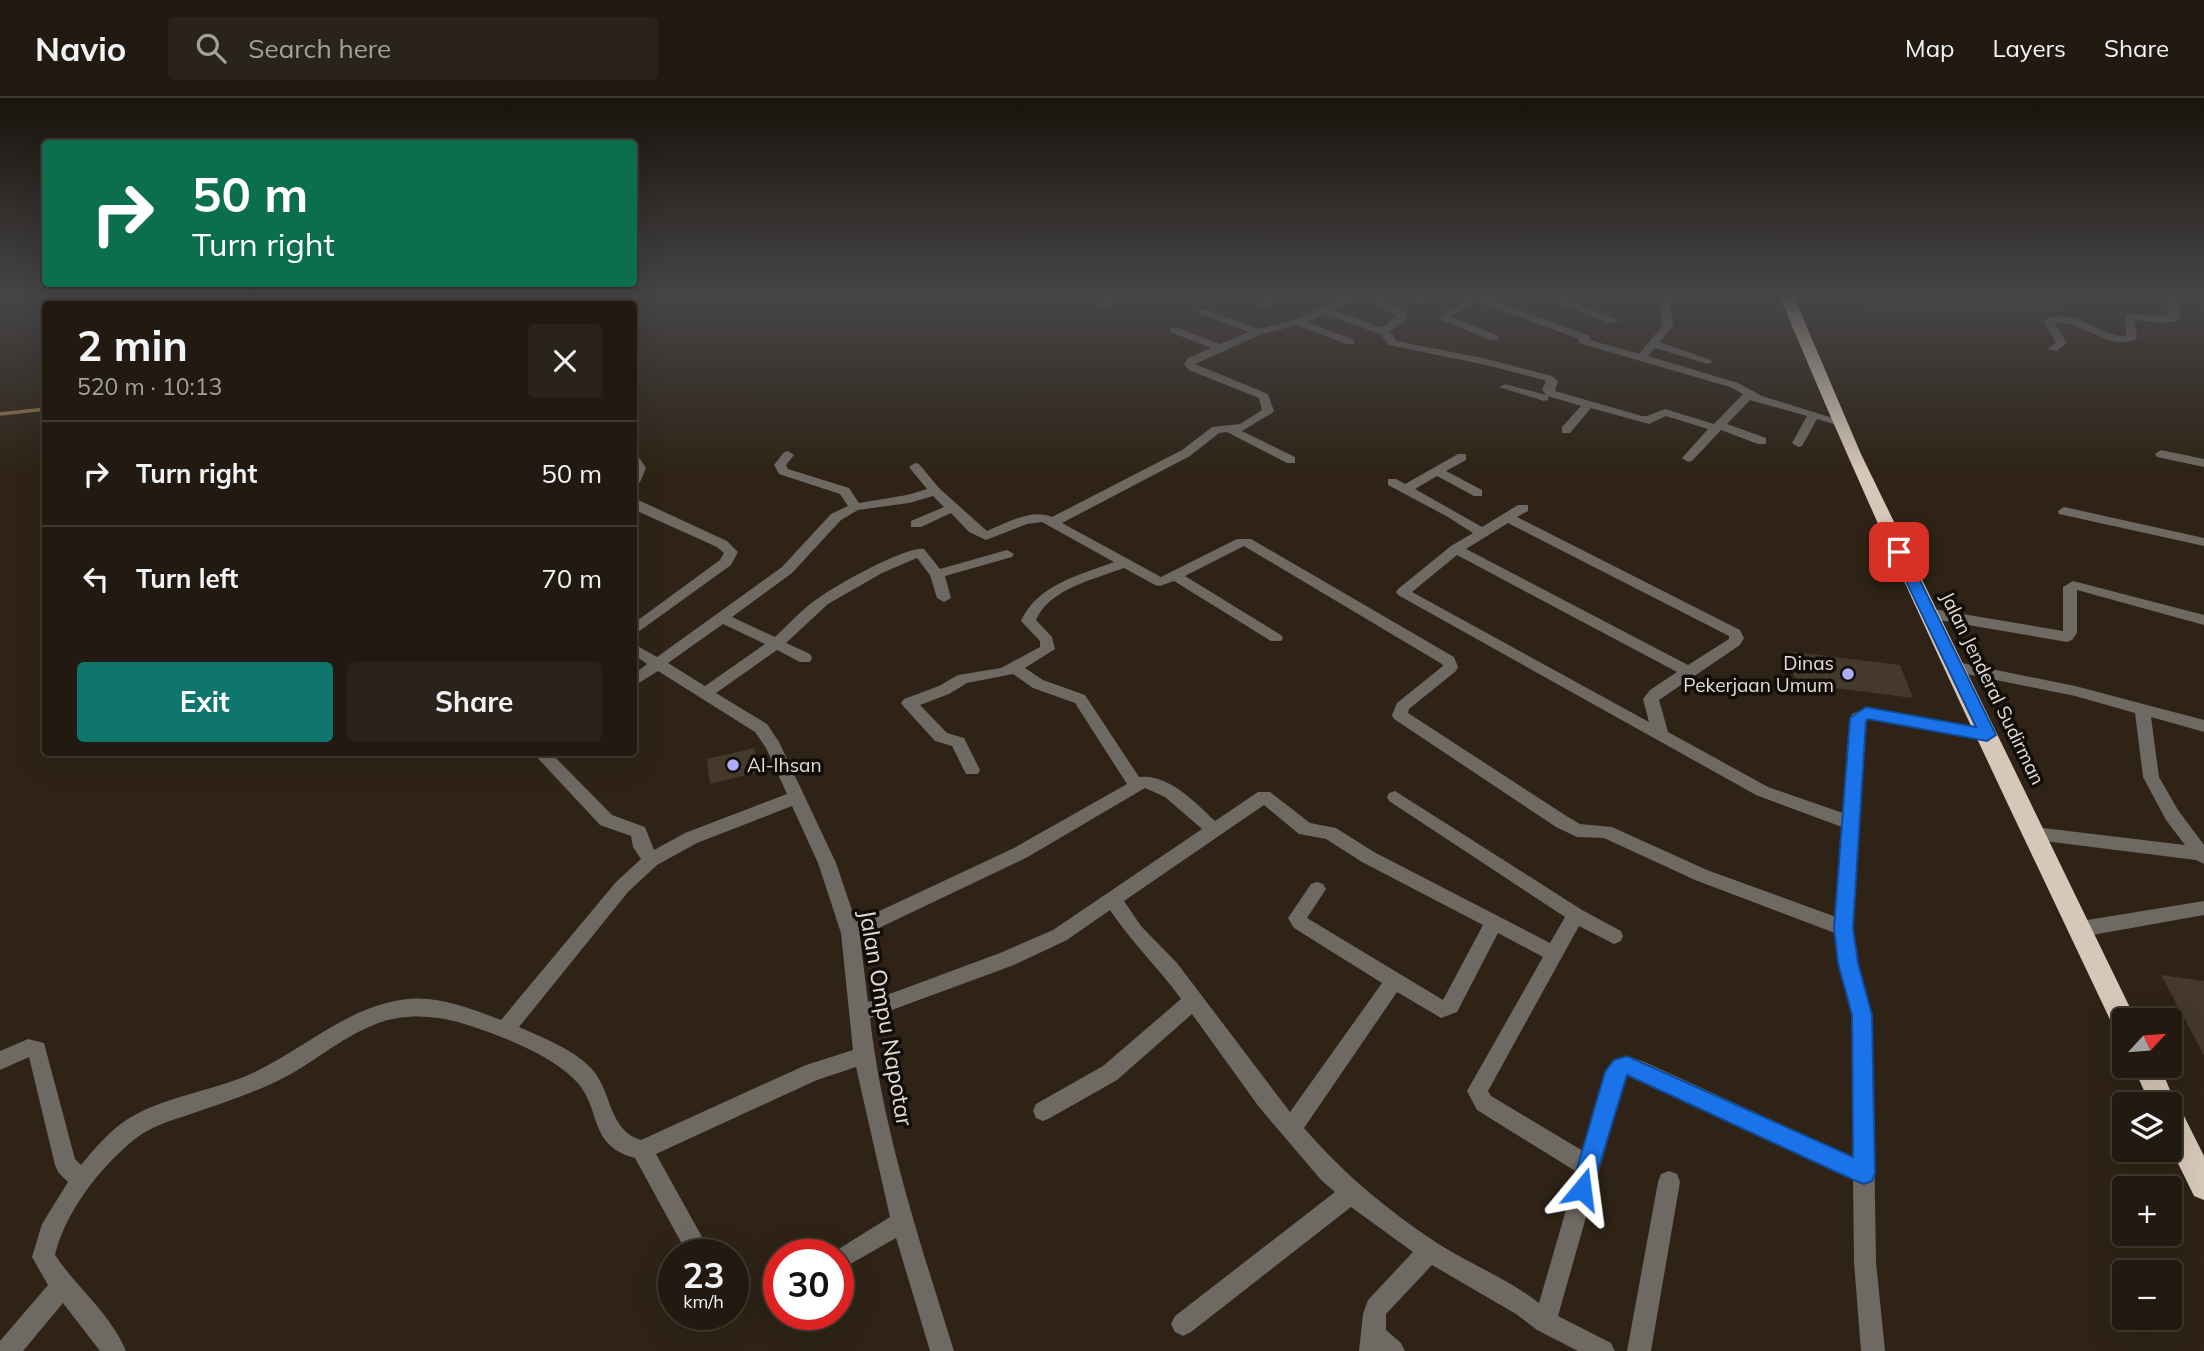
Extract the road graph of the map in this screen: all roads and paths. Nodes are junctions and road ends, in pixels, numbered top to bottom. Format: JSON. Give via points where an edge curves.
{"nodes":[{"id":1,"x":1203,"y":355,"type":"edge"},
{"id":2,"x":1455,"y":355,"type":"edge"},
{"id":3,"x":1632,"y":355,"type":"edge"},
{"id":4,"x":1642,"y":355,"type":"edge"},
{"id":5,"x":1691,"y":355,"type":"edge"},
{"id":6,"x":1812,"y":355,"type":"edge"},
{"id":7,"x":1640,"y":358,"type":"junction"},
{"id":8,"x":1708,"y":361,"type":"dead end"},
{"id":9,"x":1505,"y":387,"type":"dead end"},
{"id":10,"x":1757,"y":397,"type":"junction"},
{"id":11,"x":1543,"y":399,"type":"junction"},
{"id":12,"x":1589,"y":404,"type":"junction"},
{"id":13,"x":1814,"y":414,"type":"junction"},
{"id":14,"x":1840,"y":422,"type":"junction"},
{"id":15,"x":1717,"y":426,"type":"junction"},
{"id":16,"x":1227,"y":428,"type":"junction"},
{"id":17,"x":1566,"y":430,"type":"dead end"},
{"id":18,"x":1762,"y":441,"type":"dead end"},
{"id":19,"x":1798,"y":443,"type":"dead end"},
{"id":20,"x":2161,"y":453,"type":"dead end"},
{"id":21,"x":788,"y":455,"type":"dead end"},
{"id":22,"x":1462,"y":457,"type":"dead end"},
{"id":23,"x":1688,"y":458,"type":"dead end"},
{"id":24,"x":1291,"y":460,"type":"dead end"},
{"id":25,"x":2204,"y":463,"type":"edge"},
{"id":26,"x":915,"y":467,"type":"dead end"},
{"id":27,"x":1437,"y":471,"type":"junction"},
{"id":28,"x":1392,"y":482,"type":"dead end"},
{"id":29,"x":1405,"y":489,"type":"junction"},
{"id":30,"x":935,"y":491,"type":"junction"},
{"id":31,"x":1478,"y":493,"type":"dead end"},
{"id":32,"x":637,"y":503,"type":"edge"},
{"id":33,"x":855,"y":507,"type":"junction"},
{"id":34,"x":952,"y":508,"type":"junction"},
{"id":35,"x":1522,"y":508,"type":"dead end"},
{"id":36,"x":2064,"y":511,"type":"dead end"},
{"id":37,"x":1508,"y":518,"type":"junction"},
{"id":38,"x":1053,"y":522,"type":"junction"},
{"id":39,"x":916,"y":524,"type":"dead end"},
{"id":40,"x":1483,"y":534,"type":"junction"},
{"id":41,"x":2204,"y":542,"type":"edge"},
{"id":42,"x":1456,"y":549,"type":"junction"},
{"id":43,"x":1007,"y":554,"type":"dead end"},
{"id":44,"x":1127,"y":562,"type":"junction"},
{"id":45,"x":937,"y":574,"type":"junction"},
{"id":46,"x":1175,"y":576,"type":"junction"},
{"id":47,"x":944,"y":598,"type":"dead end"},
{"id":48,"x":1927,"y":613,"type":"junction"},
{"id":49,"x":723,"y":618,"type":"junction"},
{"id":50,"x":2204,"y":620,"type":"edge"},
{"id":51,"x":637,"y":628,"type":"edge"},
{"id":52,"x":1276,"y":638,"type":"dead end"},
{"id":53,"x":776,"y":645,"type":"junction"},
{"id":54,"x":637,"y":651,"type":"edge"},
{"id":55,"x":805,"y":658,"type":"dead end"},
{"id":56,"x":659,"y":665,"type":"junction"},
{"id":57,"x":1952,"y":666,"type":"junction"},
{"id":58,"x":1014,"y":667,"type":"junction"},
{"id":59,"x":1689,"y":671,"type":"junction"},
{"id":60,"x":637,"y":679,"type":"edge"},
{"id":61,"x":706,"y":693,"type":"junction"},
{"id":62,"x":2142,"y":709,"type":"junction"},
{"id":63,"x":2204,"y":726,"type":"edge"},
{"id":64,"x":1987,"y":735,"type":"junction"},
{"id":65,"x":1661,"y":736,"type":"junction"},
{"id":66,"x":544,"y":756,"type":"edge"},
{"id":67,"x":972,"y":770,"type":"dead end"},
{"id":68,"x":1136,"y":785,"type":"junction"},
{"id":69,"x":1395,"y":797,"type":"dead end"},
{"id":70,"x":795,"y":798,"type":"junction"},
{"id":71,"x":1851,"y":823,"type":"junction"},
{"id":72,"x":1214,"y":830,"type":"junction"},
{"id":73,"x":2035,"y":834,"type":"junction"},
{"id":74,"x":2202,"y":856,"type":"edge"},
{"id":75,"x":651,"y":860,"type":"junction"},
{"id":76,"x":1317,"y":889,"type":"dead end"},
{"id":77,"x":1113,"y":900,"type":"junction"},
{"id":78,"x":2204,"y":908,"type":"edge"},
{"id":79,"x":1576,"y":915,"type":"junction"},
{"id":80,"x":1494,"y":922,"type":"junction"},
{"id":81,"x":1844,"y":928,"type":"junction"},
{"id":82,"x":2081,"y":929,"type":"junction"},
{"id":83,"x":850,"y":933,"type":"junction"},
{"id":84,"x":1614,"y":936,"type":"dead end"},
{"id":85,"x":1554,"y":954,"type":"junction"},
{"id":86,"x":1394,"y":981,"type":"junction"},
{"id":87,"x":1193,"y":1001,"type":"junction"},
{"id":88,"x":2118,"y":1008,"type":"edge"},
{"id":89,"x":860,"y":1013,"type":"junction"},
{"id":90,"x":504,"y":1031,"type":"junction"},
{"id":91,"x":864,"y":1056,"type":"junction"},
{"id":92,"x":0,"y":1061,"type":"edge"},
{"id":93,"x":1043,"y":1111,"type":"dead end"},
{"id":94,"x":1291,"y":1129,"type":"junction"},
{"id":95,"x":2182,"y":1136,"type":"edge"},
{"id":96,"x":642,"y":1150,"type":"junction"},
{"id":97,"x":2197,"y":1160,"type":"edge"},
{"id":98,"x":1589,"y":1167,"type":"junction"},
{"id":99,"x":1864,"y":1173,"type":"junction"},
{"id":100,"x":83,"y":1181,"type":"junction"},
{"id":101,"x":1669,"y":1182,"type":"dead end"},
{"id":102,"x":2204,"y":1186,"type":"edge"},
{"id":103,"x":1351,"y":1193,"type":"junction"},
{"id":104,"x":902,"y":1222,"type":"junction"},
{"id":105,"x":692,"y":1239,"type":"edge"},
{"id":106,"x":854,"y":1250,"type":"edge"},
{"id":107,"x":1430,"y":1251,"type":"junction"},
{"id":108,"x":62,"y":1286,"type":"junction"},
{"id":109,"x":1545,"y":1322,"type":"junction"},
{"id":110,"x":1183,"y":1324,"type":"dead end"},
{"id":111,"x":1380,"y":1347,"type":"edge"},
{"id":112,"x":7,"y":1351,"type":"edge"},
{"id":113,"x":114,"y":1351,"type":"edge"},
{"id":114,"x":942,"y":1351,"type":"edge"},
{"id":115,"x":1603,"y":1351,"type":"edge"},
{"id":116,"x":1639,"y":1351,"type":"edge"},
{"id":117,"x":1873,"y":1351,"type":"edge"}],
"edges":[{"from":1,"to":16,"type":"street","via":[[1189,364],[1257,391],[1268,404],[1268,411],[1243,427]]},
{"from":2,"to":11,"type":"street","via":[[1550,379]]},
{"from":3,"to":7,"type":"street"},
{"from":4,"to":7,"type":"street"},
{"from":5,"to":8,"type":"street"},
{"from":6,"to":14,"type":"highway","name":"Jalan Jenderal Sudirman"},
{"from":7,"to":10,"type":"street","via":[[1734,385]]},
{"from":9,"to":11,"type":"street"},
{"from":10,"to":13,"type":"street"},
{"from":10,"to":15,"type":"street","via":[[1744,397]]},
{"from":11,"to":12,"type":"street"},
{"from":12,"to":15,"type":"street","via":[[1644,420],[1668,413]]},
{"from":12,"to":17,"type":"street"},
{"from":13,"to":14,"type":"street"},
{"from":13,"to":19,"type":"street"},
{"from":14,"to":48,"type":"highway","name":"Jalan Jenderal Sudirman"},
{"from":15,"to":18,"type":"street"},
{"from":15,"to":23,"type":"street"},
{"from":16,"to":24,"type":"street"},
{"from":16,"to":38,"type":"street"},
{"from":20,"to":25,"type":"street"},
{"from":21,"to":33,"type":"street","via":[[780,463],[783,471],[845,491]]},
{"from":22,"to":27,"type":"street"},
{"from":26,"to":30,"type":"street"},
{"from":27,"to":29,"type":"street"},
{"from":27,"to":31,"type":"street"},
{"from":28,"to":29,"type":"street"},
{"from":29,"to":40,"type":"street"},
{"from":30,"to":33,"type":"street"},
{"from":30,"to":34,"type":"street"},
{"from":32,"to":51,"type":"street","via":[[731,552],[726,562]]},
{"from":33,"to":49,"type":"street","via":[[836,517],[787,570]]},
{"from":34,"to":38,"type":"street","via":[[986,536],[1031,518]]},
{"from":34,"to":39,"type":"street"},
{"from":35,"to":37,"type":"street"},
{"from":36,"to":41,"type":"street"},
{"from":37,"to":40,"type":"street"},
{"from":37,"to":59,"type":"street","via":[[1735,633],[1735,642]]},
{"from":38,"to":44,"type":"street"},
{"from":40,"to":42,"type":"street"},
{"from":42,"to":59,"type":"street"},
{"from":42,"to":65,"type":"street","via":[[1404,592]]},
{"from":43,"to":45,"type":"street"},
{"from":44,"to":46,"type":"street","via":[[1160,582]]},
{"from":44,"to":58,"type":"street","via":[[1042,600],[1028,621],[1047,640],[1048,649]]},
{"from":45,"to":47,"type":"street"},
{"from":45,"to":53,"type":"street","via":[[919,552],[890,564],[823,601]]},
{"from":46,"to":52,"type":"street"},
{"from":46,"to":81,"type":"street","via":[[1246,542],[1448,661],[1451,667],[1402,707],[1400,715],[1562,822],[1577,830],[1606,832],[1701,875]]},
{"from":48,"to":50,"type":"street","via":[[2067,637],[2073,585]]},
{"from":48,"to":57,"type":"highway","name":"Jalan Jenderal Sudirman"},
{"from":49,"to":53,"type":"street"},
{"from":49,"to":56,"type":"street"},
{"from":53,"to":55,"type":"street"},
{"from":53,"to":61,"type":"street"},
{"from":54,"to":56,"type":"street","name":"Jalan Ompu Napotar"},
{"from":56,"to":60,"type":"street"},
{"from":56,"to":61,"type":"street","name":"Jalan Ompu Napotar"},
{"from":57,"to":62,"type":"street"},
{"from":57,"to":64,"type":"highway","name":"Jalan Jenderal Sudirman"},
{"from":58,"to":67,"type":"street","via":[[996,675],[963,679],[909,703],[940,737],[958,741]]},
{"from":58,"to":68,"type":"street","via":[[1038,684],[1080,699]]},
{"from":59,"to":65,"type":"street","via":[[1651,699]]},
{"from":61,"to":70,"type":"street","name":"Jalan Ompu Napotar","via":[[761,728]]},
{"from":62,"to":63,"type":"street"},
{"from":62,"to":74,"type":"street","via":[[2151,777]]},
{"from":64,"to":71,"type":"street","via":[[1860,715]]},
{"from":64,"to":73,"type":"highway","name":"Jalan Jenderal Sudirman"},
{"from":65,"to":71,"type":"street","via":[[1762,791]]},
{"from":66,"to":75,"type":"street","via":[[606,820],[639,832]]},
{"from":68,"to":72,"type":"street","via":[[1151,782],[1161,787]]},
{"from":68,"to":83,"type":"street","via":[[1020,853]]},
{"from":69,"to":79,"type":"street"},
{"from":70,"to":75,"type":"street","via":[[691,838]]},
{"from":70,"to":83,"type":"street","name":"Jalan Ompu Napotar","via":[[827,863]]},
{"from":71,"to":81,"type":"street"},
{"from":72,"to":77,"type":"street"},
{"from":72,"to":80,"type":"street","via":[[1265,796],[1305,829],[1330,833]]},
{"from":73,"to":74,"type":"street"},
{"from":73,"to":82,"type":"highway","name":"Jalan Jenderal Sudirman"},
{"from":75,"to":90,"type":"street","via":[[622,887]]},
{"from":76,"to":86,"type":"street","via":[[1298,921]]},
{"from":77,"to":87,"type":"street"},
{"from":77,"to":89,"type":"street","via":[[1060,935],[1007,959]]},
{"from":78,"to":82,"type":"street"},
{"from":79,"to":84,"type":"street"},
{"from":79,"to":85,"type":"street"},
{"from":80,"to":85,"type":"street"},
{"from":80,"to":86,"type":"street","via":[[1447,1008],[1434,1006]]},
{"from":81,"to":99,"type":"street","via":[[1862,1015]]},
{"from":82,"to":88,"type":"highway","name":"Jalan Jenderal Sudirman"},
{"from":83,"to":89,"type":"street","name":"Jalan Ompu Napotar"},
{"from":85,"to":98,"type":"street","via":[[1477,1091],[1484,1103]]},
{"from":86,"to":94,"type":"street"},
{"from":87,"to":93,"type":"street","via":[[1110,1073]]},
{"from":87,"to":94,"type":"street"},
{"from":89,"to":91,"type":"street","name":"Jalan Ompu Napotar"},
{"from":90,"to":96,"type":"street","via":[[583,1073],[609,1134],[626,1148]]},
{"from":90,"to":100,"type":"street","via":[[449,1011],[423,1007],[373,1017],[270,1075],[138,1124],[117,1140]]},
{"from":91,"to":96,"type":"street","via":[[813,1072]]},
{"from":91,"to":104,"type":"street","name":"Jalan Ompu Napotar"},
{"from":92,"to":100,"type":"street","via":[[28,1048],[37,1049],[66,1165]]},
{"from":94,"to":103,"type":"street"},
{"from":95,"to":97,"type":"highway"},
{"from":96,"to":105,"type":"street"},
{"from":97,"to":102,"type":"highway"},
{"from":98,"to":99,"type":"street","via":[[1616,1072],[1627,1065]]},
{"from":98,"to":109,"type":"street"},
{"from":99,"to":117,"type":"street"},
{"from":100,"to":108,"type":"street","via":[[49,1234],[43,1257]]},
{"from":101,"to":116,"type":"street"},
{"from":103,"to":107,"type":"street"},
{"from":103,"to":110,"type":"street"},
{"from":104,"to":106,"type":"street"},
{"from":104,"to":114,"type":"street","name":"Jalan Ompu Napotar"},
{"from":107,"to":109,"type":"street"},
{"from":107,"to":111,"type":"street","via":[[1376,1308],[1373,1315]]},
{"from":108,"to":112,"type":"street"},
{"from":108,"to":113,"type":"street","via":[[78,1300]]},
{"from":109,"to":115,"type":"street"}]}
